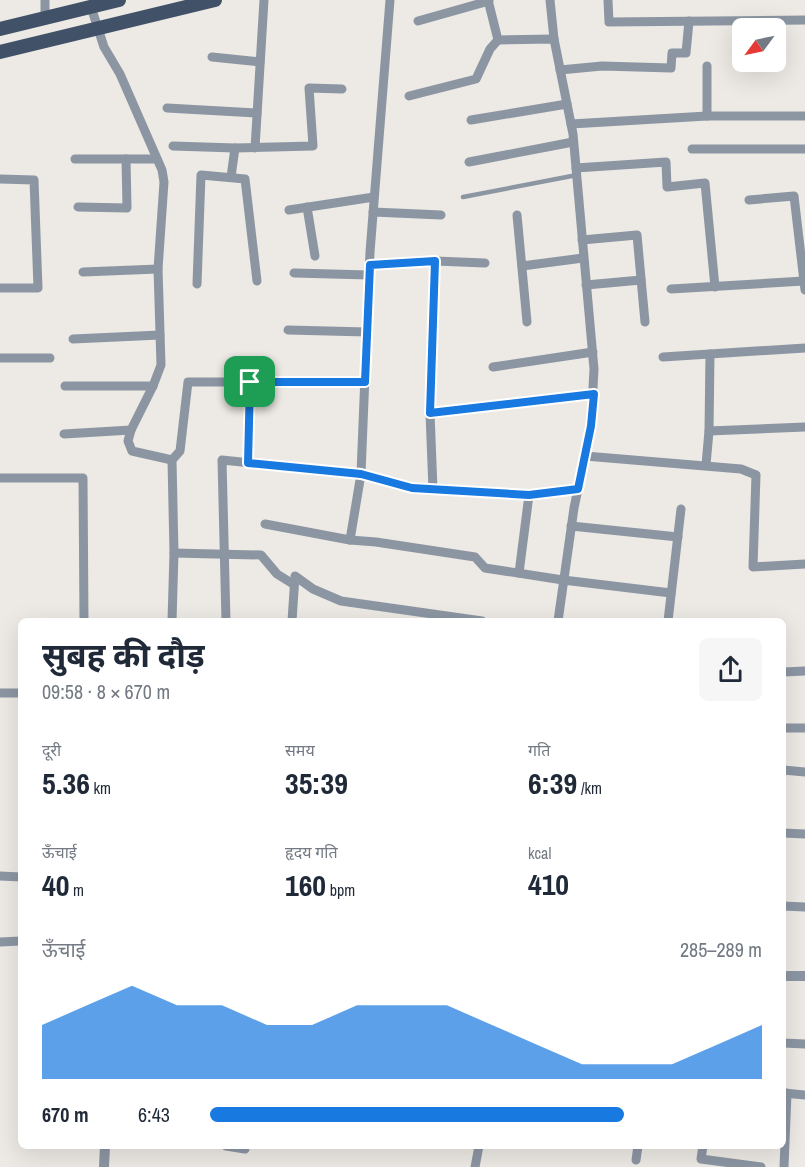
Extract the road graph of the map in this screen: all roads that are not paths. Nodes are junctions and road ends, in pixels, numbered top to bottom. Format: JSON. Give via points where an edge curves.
{"nodes":[{"id":1,"x":45,"y":0,"type":"edge"},
{"id":2,"x":118,"y":0,"type":"edge"},
{"id":3,"x":215,"y":0,"type":"edge"},
{"id":4,"x":264,"y":0,"type":"edge"},
{"id":5,"x":390,"y":0,"type":"edge"},
{"id":6,"x":488,"y":0,"type":"edge"},
{"id":7,"x":550,"y":0,"type":"edge"},
{"id":8,"x":608,"y":0,"type":"edge"},
{"id":9,"x":91,"y":7,"type":"junction"},
{"id":10,"x":45,"y":18,"type":"junction"},
{"id":11,"x":805,"y":20,"type":"edge"},
{"id":12,"x":418,"y":21,"type":"dead end"},
{"id":13,"x":689,"y":21,"type":"junction"},
{"id":14,"x":0,"y":29,"type":"edge"},
{"id":15,"x":97,"y":29,"type":"junction"},
{"id":16,"x":554,"y":39,"type":"junction"},
{"id":17,"x":498,"y":40,"type":"junction"},
{"id":18,"x":0,"y":52,"type":"edge"},
{"id":19,"x":212,"y":57,"type":"dead end"},
{"id":20,"x":260,"y":62,"type":"junction"},
{"id":21,"x":707,"y":66,"type":"dead end"},
{"id":22,"x":560,"y":70,"type":"junction"},
{"id":23,"x":342,"y":89,"type":"dead end"},
{"id":24,"x":409,"y":96,"type":"dead end"},
{"id":25,"x":567,"y":104,"type":"junction"},
{"id":26,"x":167,"y":108,"type":"dead end"},
{"id":27,"x":257,"y":112,"type":"junction"},
{"id":28,"x":707,"y":116,"type":"junction"},
{"id":29,"x":805,"y":116,"type":"edge"},
{"id":30,"x":471,"y":120,"type":"dead end"},
{"id":31,"x":571,"y":124,"type":"junction"},
{"id":32,"x":573,"y":142,"type":"junction"},
{"id":33,"x":173,"y":146,"type":"dead end"},
{"id":34,"x":235,"y":148,"type":"junction"},
{"id":35,"x":255,"y":148,"type":"junction"},
{"id":36,"x":692,"y":149,"type":"dead end"},
{"id":37,"x":805,"y":149,"type":"edge"},
{"id":38,"x":75,"y":159,"type":"dead end"},
{"id":39,"x":126,"y":159,"type":"junction"},
{"id":40,"x":157,"y":159,"type":"junction"},
{"id":41,"x":469,"y":162,"type":"dead end"},
{"id":42,"x":576,"y":172,"type":"junction"},
{"id":43,"x":231,"y":177,"type":"junction"},
{"id":44,"x":0,"y":179,"type":"edge"},
{"id":45,"x":374,"y":197,"type":"junction"},
{"id":46,"x":463,"y":197,"type":"dead end"},
{"id":47,"x":749,"y":200,"type":"dead end"},
{"id":48,"x":78,"y":207,"type":"dead end"},
{"id":49,"x":307,"y":207,"type":"junction"},
{"id":50,"x":289,"y":210,"type":"dead end"},
{"id":51,"x":373,"y":212,"type":"junction"},
{"id":52,"x":441,"y":215,"type":"dead end"},
{"id":53,"x":517,"y":215,"type":"dead end"},
{"id":54,"x":582,"y":240,"type":"junction"},
{"id":55,"x":315,"y":256,"type":"dead end"},
{"id":56,"x":583,"y":258,"type":"junction"},
{"id":57,"x":435,"y":261,"type":"junction"},
{"id":58,"x":485,"y":263,"type":"dead end"},
{"id":59,"x":522,"y":266,"type":"junction"},
{"id":60,"x":158,"y":268,"type":"junction"},
{"id":61,"x":370,"y":270,"type":"junction"},
{"id":62,"x":83,"y":272,"type":"dead end"},
{"id":63,"x":294,"y":273,"type":"dead end"},
{"id":64,"x":642,"y":280,"type":"junction"},
{"id":65,"x":256,"y":282,"type":"dead end"},
{"id":66,"x":197,"y":284,"type":"dead end"},
{"id":67,"x":586,"y":285,"type":"junction"},
{"id":68,"x":805,"y":285,"type":"edge"},
{"id":69,"x":715,"y":287,"type":"junction"},
{"id":70,"x":0,"y":288,"type":"edge"},
{"id":71,"x":671,"y":290,"type":"dead end"},
{"id":72,"x":527,"y":322,"type":"dead end"},
{"id":73,"x":645,"y":322,"type":"dead end"},
{"id":74,"x":288,"y":330,"type":"dead end"},
{"id":75,"x":367,"y":332,"type":"junction"},
{"id":76,"x":160,"y":335,"type":"junction"},
{"id":77,"x":73,"y":339,"type":"dead end"},
{"id":78,"x":805,"y":348,"type":"edge"},
{"id":79,"x":593,"y":352,"type":"junction"},
{"id":80,"x":710,"y":354,"type":"junction"},
{"id":81,"x":663,"y":357,"type":"dead end"},
{"id":82,"x":0,"y":358,"type":"edge"},
{"id":83,"x":50,"y":358,"type":"dead end"},
{"id":84,"x":493,"y":366,"type":"dead end"},
{"id":85,"x":250,"y":382,"type":"junction"},
{"id":86,"x":365,"y":382,"type":"junction"},
{"id":87,"x":65,"y":386,"type":"dead end"},
{"id":88,"x":153,"y":386,"type":"junction"},
{"id":89,"x":594,"y":394,"type":"junction"},
{"id":90,"x":430,"y":413,"type":"junction"},
{"id":91,"x":805,"y":427,"type":"edge"},
{"id":92,"x":131,"y":430,"type":"junction"},
{"id":93,"x":709,"y":430,"type":"junction"},
{"id":94,"x":64,"y":434,"type":"dead end"},
{"id":95,"x":585,"y":456,"type":"junction"},
{"id":96,"x":172,"y":460,"type":"junction"},
{"id":97,"x":248,"y":463,"type":"junction"},
{"id":98,"x":706,"y":465,"type":"junction"},
{"id":99,"x":361,"y":474,"type":"junction"},
{"id":100,"x":0,"y":478,"type":"edge"},
{"id":101,"x":578,"y":489,"type":"junction"},
{"id":102,"x":433,"y":490,"type":"junction"},
{"id":103,"x":529,"y":495,"type":"junction"},
{"id":104,"x":681,"y":509,"type":"dead end"},
{"id":105,"x":265,"y":524,"type":"dead end"},
{"id":106,"x":571,"y":526,"type":"junction"},
{"id":107,"x":678,"y":537,"type":"junction"},
{"id":108,"x":350,"y":540,"type":"junction"},
{"id":109,"x":174,"y":553,"type":"junction"},
{"id":110,"x":225,"y":554,"type":"junction"},
{"id":111,"x":805,"y":564,"type":"edge"},
{"id":112,"x":519,"y":573,"type":"junction"},
{"id":113,"x":563,"y":580,"type":"junction"},
{"id":114,"x":293,"y":584,"type":"junction"},
{"id":115,"x":671,"y":593,"type":"junction"},
{"id":116,"x":84,"y":618,"type":"edge"},
{"id":117,"x":172,"y":618,"type":"edge"},
{"id":118,"x":226,"y":618,"type":"edge"},
{"id":119,"x":291,"y":618,"type":"edge"},
{"id":120,"x":461,"y":618,"type":"edge"},
{"id":121,"x":558,"y":618,"type":"edge"},
{"id":122,"x":668,"y":618,"type":"edge"},
{"id":123,"x":805,"y":671,"type":"edge"},
{"id":124,"x":786,"y":672,"type":"edge"},
{"id":125,"x":0,"y":693,"type":"edge"},
{"id":126,"x":18,"y":693,"type":"edge"},
{"id":127,"x":786,"y":728,"type":"edge"},
{"id":128,"x":805,"y":728,"type":"edge"},
{"id":129,"x":786,"y":770,"type":"edge"},
{"id":130,"x":805,"y":772,"type":"edge"},
{"id":131,"x":786,"y":833,"type":"edge"},
{"id":132,"x":805,"y":834,"type":"edge"},
{"id":133,"x":0,"y":876,"type":"edge"},
{"id":134,"x":18,"y":877,"type":"edge"},
{"id":135,"x":786,"y":906,"type":"edge"},
{"id":136,"x":805,"y":907,"type":"edge"},
{"id":137,"x":18,"y":941,"type":"edge"},
{"id":138,"x":0,"y":942,"type":"edge"},
{"id":139,"x":786,"y":976,"type":"edge"},
{"id":140,"x":805,"y":976,"type":"edge"},
{"id":141,"x":786,"y":1043,"type":"edge"},
{"id":142,"x":805,"y":1044,"type":"edge"},
{"id":143,"x":786,"y":1093,"type":"edge"},
{"id":144,"x":805,"y":1095,"type":"edge"},
{"id":145,"x":105,"y":1149,"type":"edge"},
{"id":146,"x":478,"y":1149,"type":"edge"},
{"id":147,"x":638,"y":1149,"type":"edge"},
{"id":148,"x":702,"y":1149,"type":"edge"},
{"id":149,"x":784,"y":1149,"type":"edge"},
{"id":150,"x":636,"y":1160,"type":"dead end"},
{"id":151,"x":746,"y":1166,"type":"edge"},
{"id":152,"x":104,"y":1167,"type":"edge"},
{"id":153,"x":475,"y":1167,"type":"edge"},
{"id":154,"x":761,"y":1167,"type":"edge"},
{"id":155,"x":784,"y":1167,"type":"edge"}],
"edges":[{"from":1,"to":10,"type":"street"},
{"from":2,"to":9,"type":"main road"},
{"from":3,"to":15,"type":"main road"},
{"from":4,"to":20,"type":"street"},
{"from":5,"to":45,"type":"street"},
{"from":6,"to":12,"type":"street"},
{"from":6,"to":17,"type":"street"},
{"from":7,"to":16,"type":"street"},
{"from":8,"to":13,"type":"street","via":[[609,22]]},
{"from":9,"to":10,"type":"main road"},
{"from":9,"to":15,"type":"street"},
{"from":10,"to":14,"type":"main road"},
{"from":11,"to":13,"type":"street"},
{"from":13,"to":22,"type":"street","via":[[686,53],[672,53],[671,68],[602,66]]},
{"from":15,"to":18,"type":"main road"},
{"from":15,"to":40,"type":"street"},
{"from":16,"to":17,"type":"street"},
{"from":16,"to":22,"type":"street"},
{"from":17,"to":24,"type":"street","via":[[476,79]]},
{"from":19,"to":20,"type":"street"},
{"from":20,"to":27,"type":"street"},
{"from":21,"to":28,"type":"street"},
{"from":22,"to":25,"type":"street"},
{"from":23,"to":35,"type":"street","via":[[309,88],[313,146]]},
{"from":25,"to":30,"type":"street"},
{"from":25,"to":31,"type":"street"},
{"from":26,"to":27,"type":"street"},
{"from":27,"to":35,"type":"street"},
{"from":28,"to":29,"type":"street"},
{"from":28,"to":31,"type":"street"},
{"from":31,"to":32,"type":"street"},
{"from":32,"to":41,"type":"street"},
{"from":32,"to":42,"type":"street"},
{"from":33,"to":34,"type":"street"},
{"from":34,"to":35,"type":"street"},
{"from":34,"to":43,"type":"street"},
{"from":36,"to":37,"type":"street"},
{"from":38,"to":39,"type":"street"},
{"from":39,"to":40,"type":"street"},
{"from":39,"to":48,"type":"street","via":[[127,208]]},
{"from":40,"to":60,"type":"street","via":[[164,182]]},
{"from":42,"to":46,"type":"lane"},
{"from":42,"to":54,"type":"street"},
{"from":42,"to":69,"type":"street","via":[[666,162],[667,187],[705,183]]},
{"from":43,"to":65,"type":"street","via":[[245,179]]},
{"from":43,"to":66,"type":"street","via":[[201,176]]},
{"from":44,"to":70,"type":"street","via":[[34,180],[38,288]]},
{"from":45,"to":49,"type":"street"},
{"from":45,"to":51,"type":"street"},
{"from":47,"to":68,"type":"street","via":[[794,196]]},
{"from":49,"to":50,"type":"street"},
{"from":49,"to":55,"type":"street"},
{"from":51,"to":52,"type":"street"},
{"from":51,"to":61,"type":"street"},
{"from":53,"to":59,"type":"street"},
{"from":54,"to":56,"type":"street"},
{"from":54,"to":64,"type":"street","via":[[638,235]]},
{"from":56,"to":59,"type":"street"},
{"from":56,"to":67,"type":"street"},
{"from":57,"to":58,"type":"street"},
{"from":57,"to":61,"type":"street"},
{"from":57,"to":90,"type":"street"},
{"from":59,"to":72,"type":"street"},
{"from":60,"to":62,"type":"street"},
{"from":60,"to":76,"type":"street"},
{"from":61,"to":63,"type":"street"},
{"from":61,"to":75,"type":"street"},
{"from":64,"to":67,"type":"street"},
{"from":64,"to":73,"type":"street"},
{"from":67,"to":79,"type":"street"},
{"from":68,"to":69,"type":"street"},
{"from":69,"to":71,"type":"street"},
{"from":74,"to":75,"type":"street"},
{"from":75,"to":86,"type":"street"},
{"from":76,"to":77,"type":"street"},
{"from":76,"to":88,"type":"street","via":[[160,365]]},
{"from":78,"to":80,"type":"street"},
{"from":79,"to":84,"type":"street"},
{"from":79,"to":89,"type":"street"},
{"from":80,"to":81,"type":"street"},
{"from":80,"to":93,"type":"street"},
{"from":82,"to":83,"type":"street"},
{"from":85,"to":86,"type":"street"},
{"from":85,"to":96,"type":"street","via":[[188,382],[180,451]]},
{"from":85,"to":97,"type":"street"},
{"from":86,"to":99,"type":"street"},
{"from":87,"to":88,"type":"street"},
{"from":88,"to":92,"type":"street"},
{"from":89,"to":90,"type":"street"},
{"from":89,"to":95,"type":"street"},
{"from":90,"to":102,"type":"street"},
{"from":91,"to":93,"type":"street"},
{"from":92,"to":94,"type":"street"},
{"from":92,"to":96,"type":"street","via":[[128,441],[132,451]]},
{"from":93,"to":98,"type":"street"},
{"from":95,"to":98,"type":"street"},
{"from":95,"to":101,"type":"street"},
{"from":96,"to":109,"type":"street"},
{"from":97,"to":99,"type":"street"},
{"from":97,"to":110,"type":"street","via":[[222,460]]},
{"from":98,"to":111,"type":"street","via":[[741,469],[756,476],[753,567]]},
{"from":99,"to":102,"type":"street"},
{"from":99,"to":108,"type":"street"},
{"from":100,"to":116,"type":"street","via":[[83,478]]},
{"from":101,"to":103,"type":"street"},
{"from":101,"to":106,"type":"street"},
{"from":102,"to":103,"type":"street"},
{"from":103,"to":112,"type":"street"},
{"from":104,"to":107,"type":"street"},
{"from":105,"to":108,"type":"street"},
{"from":106,"to":107,"type":"street"},
{"from":106,"to":113,"type":"street"},
{"from":107,"to":115,"type":"street"},
{"from":108,"to":112,"type":"street","via":[[475,557],[485,568]]},
{"from":109,"to":110,"type":"street"},
{"from":109,"to":117,"type":"street"},
{"from":110,"to":114,"type":"street","via":[[261,555],[277,574]]},
{"from":110,"to":118,"type":"street"},
{"from":112,"to":113,"type":"street"},
{"from":113,"to":115,"type":"street"},
{"from":113,"to":121,"type":"street"},
{"from":114,"to":119,"type":"street"},
{"from":114,"to":120,"type":"street","via":[[295,576],[341,601]]},
{"from":115,"to":122,"type":"street"},
{"from":123,"to":124,"type":"street"},
{"from":125,"to":126,"type":"street"},
{"from":127,"to":128,"type":"street"},
{"from":129,"to":130,"type":"street"},
{"from":131,"to":132,"type":"street"},
{"from":133,"to":134,"type":"street"},
{"from":135,"to":136,"type":"street"},
{"from":137,"to":138,"type":"street"},
{"from":139,"to":140,"type":"street"},
{"from":141,"to":142,"type":"street"},
{"from":143,"to":144,"type":"street"},
{"from":145,"to":152,"type":"street"},
{"from":146,"to":153,"type":"street"},
{"from":147,"to":150,"type":"street"},
{"from":148,"to":151,"type":"street","via":[[700,1159]]},
{"from":149,"to":155,"type":"street"},
{"from":151,"to":154,"type":"street"}]}
